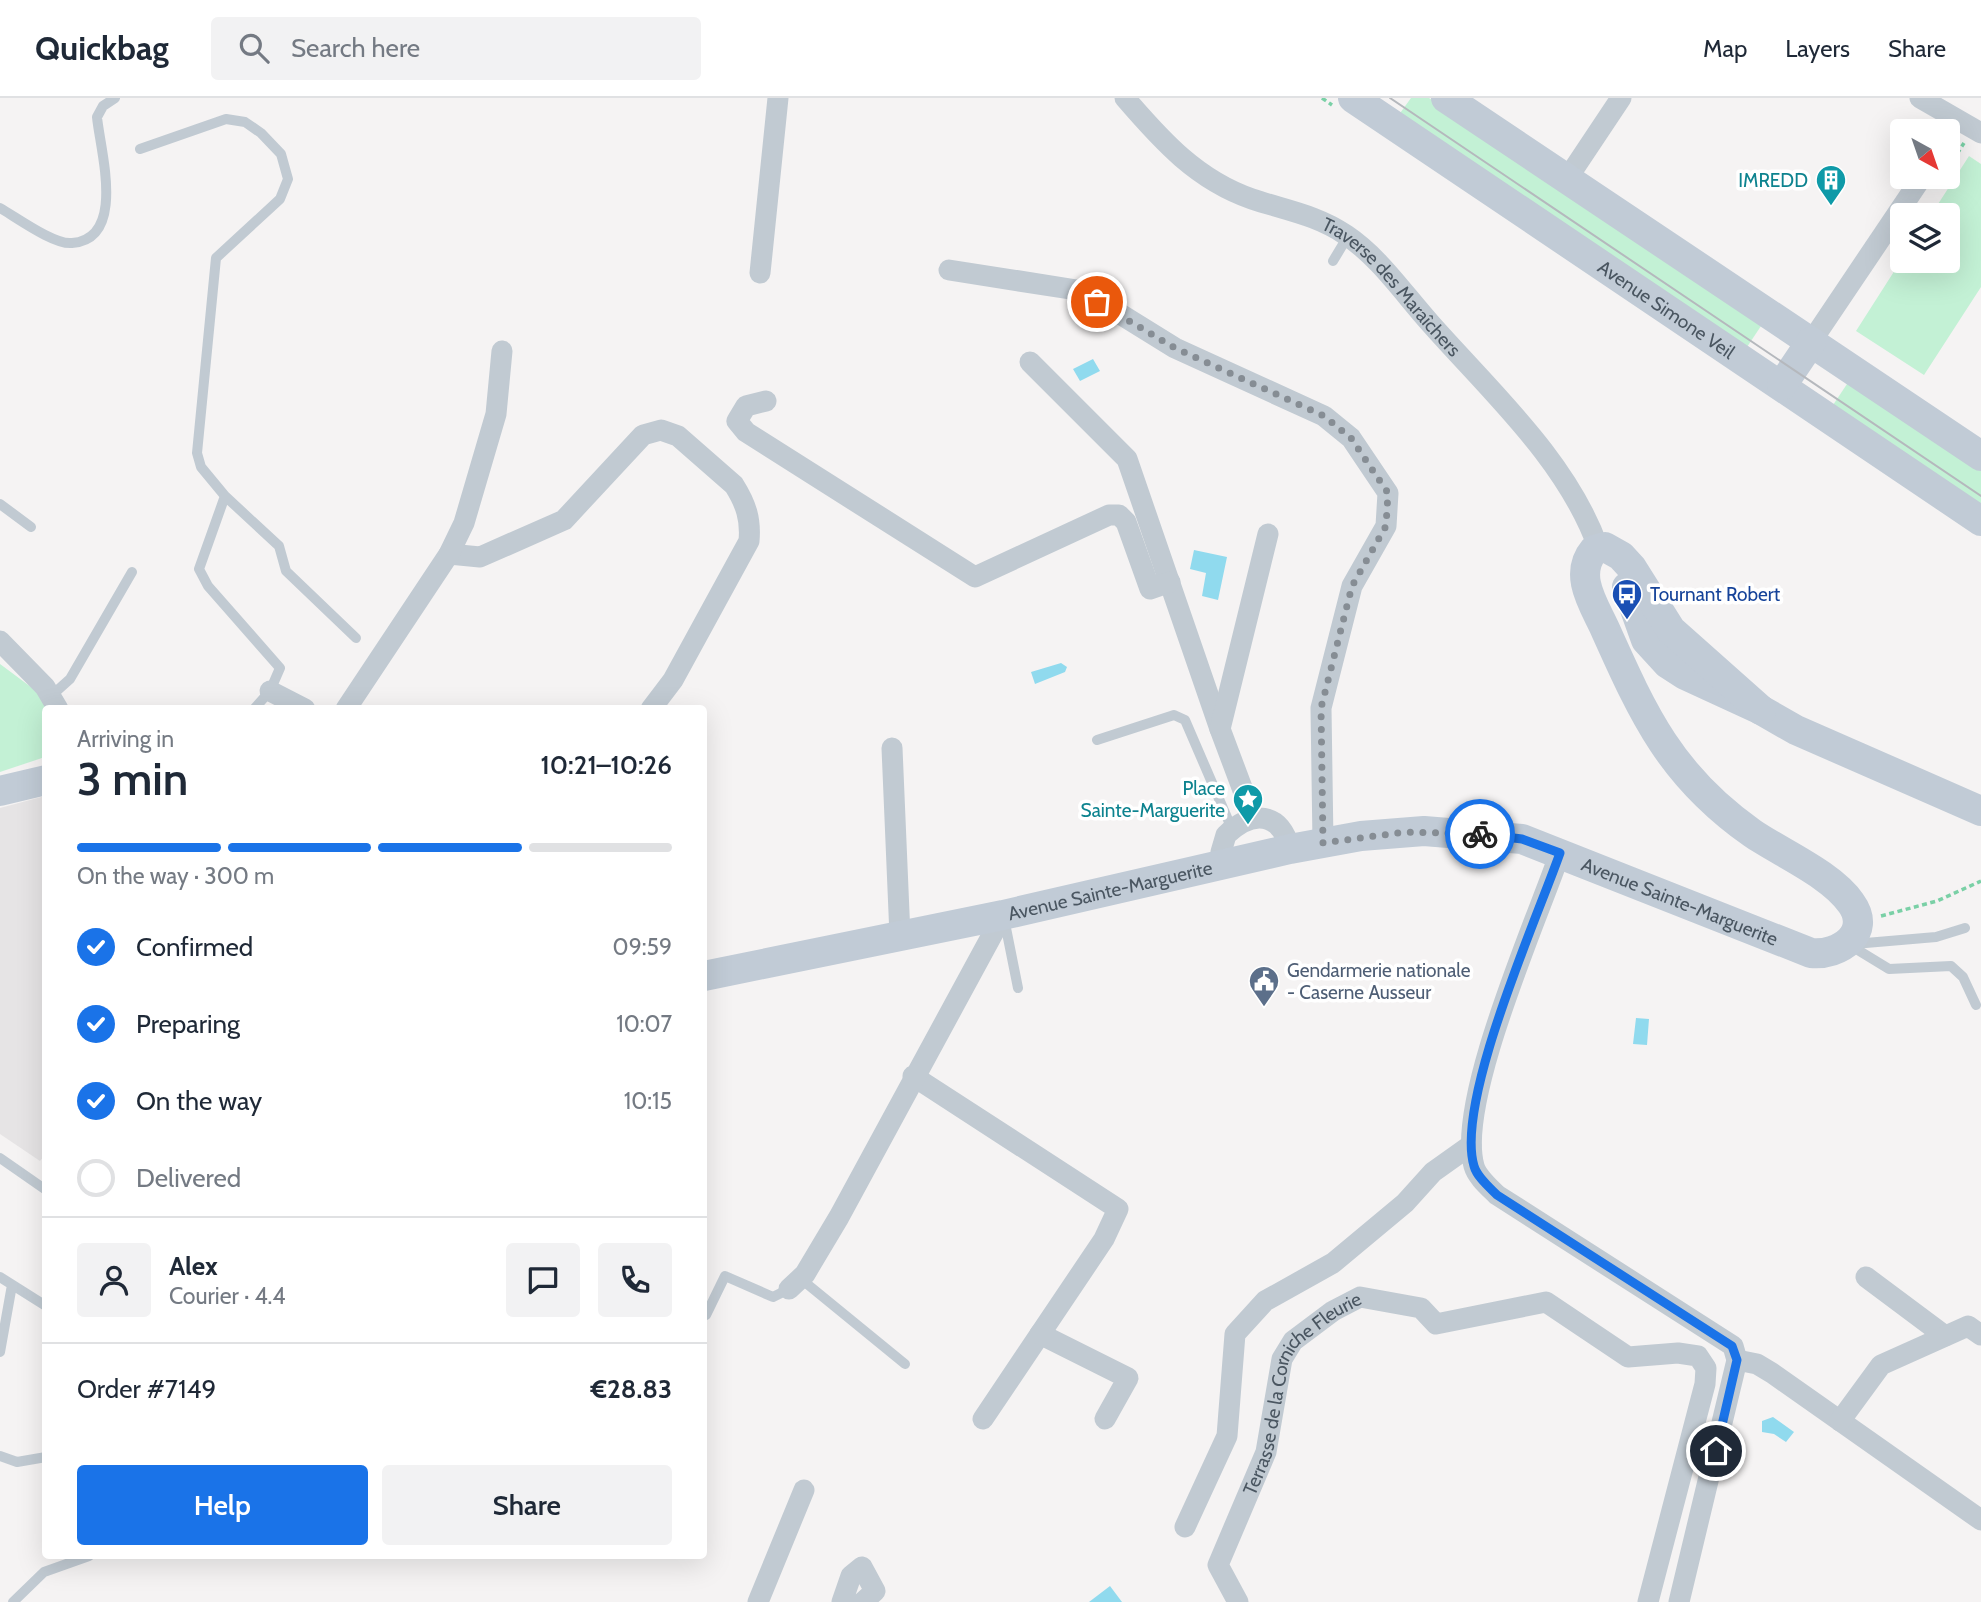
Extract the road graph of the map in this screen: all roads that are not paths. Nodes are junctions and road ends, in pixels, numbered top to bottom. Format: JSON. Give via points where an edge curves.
{"nodes":[{"id":1,"x":115,"y":98,"type":"edge"},
{"id":2,"x":778,"y":98,"type":"edge"},
{"id":3,"x":1125,"y":98,"type":"edge"},
{"id":4,"x":1353,"y":98,"type":"edge"},
{"id":5,"x":1447,"y":98,"type":"edge"},
{"id":6,"x":1621,"y":98,"type":"edge"},
{"id":7,"x":1920,"y":98,"type":"edge"},
{"id":8,"x":1965,"y":128,"type":"edge"},
{"id":9,"x":140,"y":149,"type":"dead end"},
{"id":10,"x":1567,"y":179,"type":"junction"},
{"id":11,"x":1914,"y":189,"type":"edge"},
{"id":12,"x":0,"y":208,"type":"edge"},
{"id":13,"x":1348,"y":236,"type":"junction"},
{"id":14,"x":1333,"y":261,"type":"dead end"},
{"id":15,"x":949,"y":270,"type":"dead end"},
{"id":16,"x":760,"y":273,"type":"dead end"},
{"id":17,"x":1811,"y":342,"type":"junction"},
{"id":18,"x":502,"y":351,"type":"dead end"},
{"id":19,"x":1030,"y":362,"type":"dead end"},
{"id":20,"x":1782,"y":386,"type":"junction"},
{"id":21,"x":766,"y":401,"type":"dead end"},
{"id":22,"x":1981,"y":456,"type":"edge"},
{"id":23,"x":225,"y":496,"type":"junction"},
{"id":24,"x":0,"y":504,"type":"edge"},
{"id":25,"x":1981,"y":520,"type":"edge"},
{"id":26,"x":31,"y":527,"type":"dead end"},
{"id":27,"x":1268,"y":534,"type":"dead end"},
{"id":28,"x":1606,"y":549,"type":"junction"},
{"id":29,"x":449,"y":554,"type":"junction"},
{"id":30,"x":132,"y":572,"type":"dead end"},
{"id":31,"x":1170,"y":582,"type":"junction"},
{"id":32,"x":356,"y":638,"type":"dead end"},
{"id":33,"x":0,"y":641,"type":"edge"},
{"id":34,"x":270,"y":691,"type":"junction"},
{"id":35,"x":55,"y":702,"type":"edge"},
{"id":36,"x":258,"y":705,"type":"edge"},
{"id":37,"x":297,"y":705,"type":"edge"},
{"id":38,"x":349,"y":705,"type":"edge"},
{"id":39,"x":654,"y":705,"type":"edge"},
{"id":40,"x":1220,"y":729,"type":"junction"},
{"id":41,"x":1097,"y":740,"type":"dead end"},
{"id":42,"x":892,"y":748,"type":"dead end"},
{"id":43,"x":42,"y":781,"type":"edge"},
{"id":44,"x":0,"y":791,"type":"edge"},
{"id":45,"x":1981,"y":811,"type":"edge"},
{"id":46,"x":1253,"y":817,"type":"junction"},
{"id":47,"x":1232,"y":830,"type":"junction"},
{"id":48,"x":1323,"y":843,"type":"junction"},
{"id":49,"x":1290,"y":849,"type":"junction"},
{"id":50,"x":1560,"y":853,"type":"junction"},
{"id":51,"x":1223,"y":865,"type":"junction"},
{"id":52,"x":1003,"y":915,"type":"junction"},
{"id":53,"x":1965,"y":928,"type":"dead end"},
{"id":54,"x":1853,"y":933,"type":"junction"},
{"id":55,"x":900,"y":936,"type":"junction"},
{"id":56,"x":707,"y":975,"type":"edge"},
{"id":57,"x":1018,"y":988,"type":"dead end"},
{"id":58,"x":1976,"y":1005,"type":"dead end"},
{"id":59,"x":913,"y":1076,"type":"junction"},
{"id":60,"x":1471,"y":1145,"type":"junction"},
{"id":61,"x":0,"y":1158,"type":"edge"},
{"id":62,"x":42,"y":1187,"type":"edge"},
{"id":63,"x":0,"y":1277,"type":"edge"},
{"id":64,"x":1866,"y":1277,"type":"dead end"},
{"id":65,"x":795,"y":1284,"type":"junction"},
{"id":66,"x":12,"y":1286,"type":"junction"},
{"id":67,"x":42,"y":1304,"type":"edge"},
{"id":68,"x":707,"y":1313,"type":"edge"},
{"id":69,"x":1040,"y":1334,"type":"junction"},
{"id":70,"x":1981,"y":1335,"type":"edge"},
{"id":71,"x":1945,"y":1336,"type":"junction"},
{"id":72,"x":0,"y":1352,"type":"edge"},
{"id":73,"x":1737,"y":1360,"type":"junction"},
{"id":74,"x":905,"y":1364,"type":"dead end"},
{"id":75,"x":983,"y":1419,"type":"dead end"},
{"id":76,"x":1105,"y":1419,"type":"dead end"},
{"id":77,"x":1840,"y":1421,"type":"junction"},
{"id":78,"x":0,"y":1456,"type":"edge"},
{"id":79,"x":42,"y":1458,"type":"edge"},
{"id":80,"x":804,"y":1490,"type":"dead end"},
{"id":81,"x":1981,"y":1520,"type":"edge"},
{"id":82,"x":1185,"y":1527,"type":"dead end"},
{"id":83,"x":81,"y":1559,"type":"edge"},
{"id":84,"x":13,"y":1602,"type":"edge"},
{"id":85,"x":758,"y":1602,"type":"edge"},
{"id":86,"x":842,"y":1602,"type":"edge"},
{"id":87,"x":863,"y":1602,"type":"edge"},
{"id":88,"x":1238,"y":1602,"type":"edge"},
{"id":89,"x":1648,"y":1602,"type":"edge"},
{"id":90,"x":1679,"y":1602,"type":"edge"}],
"edges":[{"from":1,"to":12,"type":"lane","via":[[97,117],[107,212],[90,236],[73,243],[57,240]]},
{"from":2,"to":16,"type":"street"},
{"from":3,"to":13,"type":"street","name":"Traverse des Maraîchers","via":[[1161,139],[1202,175],[1326,223]]},
{"from":4,"to":20,"type":"street","name":"Avenue Simone Veil"},
{"from":5,"to":10,"type":"street"},
{"from":6,"to":10,"type":"street"},
{"from":7,"to":8,"type":"street"},
{"from":9,"to":23,"type":"lane","via":[[226,119],[245,122],[281,154],[288,179],[280,199],[216,258],[197,453],[201,467]]},
{"from":10,"to":17,"type":"street"},
{"from":11,"to":17,"type":"street"},
{"from":13,"to":14,"type":"lane"},
{"from":13,"to":28,"type":"street","name":"Traverse des Maraîchers","via":[[1368,253],[1547,458]]},
{"from":15,"to":48,"type":"street","via":[[1083,291],[1175,348],[1324,416],[1351,438],[1388,493],[1386,526],[1352,586],[1321,708]]},
{"from":17,"to":20,"type":"street"},
{"from":17,"to":22,"type":"street"},
{"from":18,"to":29,"type":"street","via":[[496,414],[464,523]]},
{"from":19,"to":31,"type":"street","via":[[1127,459]]},
{"from":20,"to":25,"type":"street","name":"Avenue Simone Veil"},
{"from":21,"to":31,"type":"street","via":[[746,406],[737,421],[746,432],[975,577],[1119,514],[1150,589]]},
{"from":23,"to":32,"type":"lane","via":[[279,546],[286,571]]},
{"from":23,"to":34,"type":"lane","via":[[199,569],[208,586],[279,668]]},
{"from":24,"to":26,"type":"lane"},
{"from":27,"to":40,"type":"street"},
{"from":28,"to":45,"type":"street","via":[[1646,640],[1668,664],[1692,666],[1796,730]]},
{"from":28,"to":54,"type":"street","via":[[1588,561],[1586,586],[1626,676],[1668,752],[1709,799],[1843,893],[1856,911]]},
{"from":29,"to":38,"type":"street"},
{"from":29,"to":39,"type":"street","via":[[480,557],[565,520],[643,435],[661,430],[678,436],[734,485],[746,506],[749,541],[673,680]]},
{"from":30,"to":35,"type":"lane"},
{"from":31,"to":40,"type":"street"},
{"from":33,"to":35,"type":"street"},
{"from":34,"to":36,"type":"lane"},
{"from":34,"to":37,"type":"street"},
{"from":40,"to":46,"type":"street"},
{"from":41,"to":47,"type":"lane","via":[[1174,715],[1185,720]]},
{"from":42,"to":55,"type":"street"},
{"from":43,"to":44,"type":"street"},
{"from":46,"to":47,"type":"street"},
{"from":46,"to":49,"type":"street","via":[[1264,817],[1280,827]]},
{"from":47,"to":51,"type":"street","via":[[1222,843]]},
{"from":48,"to":49,"type":"street","name":"Avenue Sainte-Marguerite"},
{"from":48,"to":50,"type":"street","name":"Avenue Sainte-Marguerite","via":[[1380,834],[1460,832],[1514,837]]},
{"from":49,"to":51,"type":"street","name":"Avenue Sainte-Marguerite"},
{"from":50,"to":54,"type":"street","name":"Avenue Sainte-Marguerite","via":[[1811,953],[1832,953]]},
{"from":50,"to":60,"type":"street","via":[[1490,1046],[1471,1123]]},
{"from":51,"to":52,"type":"street","name":"Avenue Sainte-Marguerite"},
{"from":52,"to":55,"type":"street","name":"Avenue Sainte-Marguerite"},
{"from":52,"to":57,"type":"lane"},
{"from":52,"to":59,"type":"street"},
{"from":53,"to":54,"type":"lane","via":[[1937,937]]},
{"from":54,"to":58,"type":"lane","via":[[1889,969],[1951,966],[1963,977]]},
{"from":55,"to":56,"type":"street","name":"Avenue Sainte-Marguerite"},
{"from":59,"to":65,"type":"street","via":[[839,1217]]},
{"from":59,"to":69,"type":"street","via":[[1118,1209],[1104,1239]]},
{"from":60,"to":73,"type":"street","via":[[1475,1170],[1497,1195],[1721,1336],[1732,1346]]},
{"from":60,"to":82,"type":"street","via":[[1433,1172],[1405,1203],[1333,1263],[1265,1301],[1235,1334],[1227,1436]]},
{"from":61,"to":62,"type":"lane"},
{"from":63,"to":66,"type":"lane"},
{"from":64,"to":71,"type":"street"},
{"from":65,"to":68,"type":"lane","via":[[773,1297],[725,1276]]},
{"from":65,"to":74,"type":"lane"},
{"from":66,"to":67,"type":"lane"},
{"from":66,"to":72,"type":"lane"},
{"from":69,"to":75,"type":"street"},
{"from":69,"to":76,"type":"street","via":[[1128,1378]]},
{"from":70,"to":71,"type":"street","via":[[1968,1326]]},
{"from":71,"to":77,"type":"street","via":[[1881,1365]]},
{"from":73,"to":77,"type":"street","via":[[1757,1364]]},
{"from":73,"to":90,"type":"street"},
{"from":77,"to":81,"type":"street"},
{"from":78,"to":79,"type":"lane","via":[[18,1462]]},
{"from":80,"to":85,"type":"street"},
{"from":83,"to":84,"type":"lane","via":[[44,1572]]},
{"from":86,"to":87,"type":"street","via":[[851,1576],[862,1567],[875,1591]]},
{"from":88,"to":89,"type":"street","name":"Terrasse de la Corniche Fleurie","via":[[1218,1565],[1266,1452],[1282,1359],[1293,1341],[1360,1297],[1421,1308],[1436,1324],[1546,1302],[1628,1357],[1698,1356],[1706,1368],[1705,1384]]}]}
